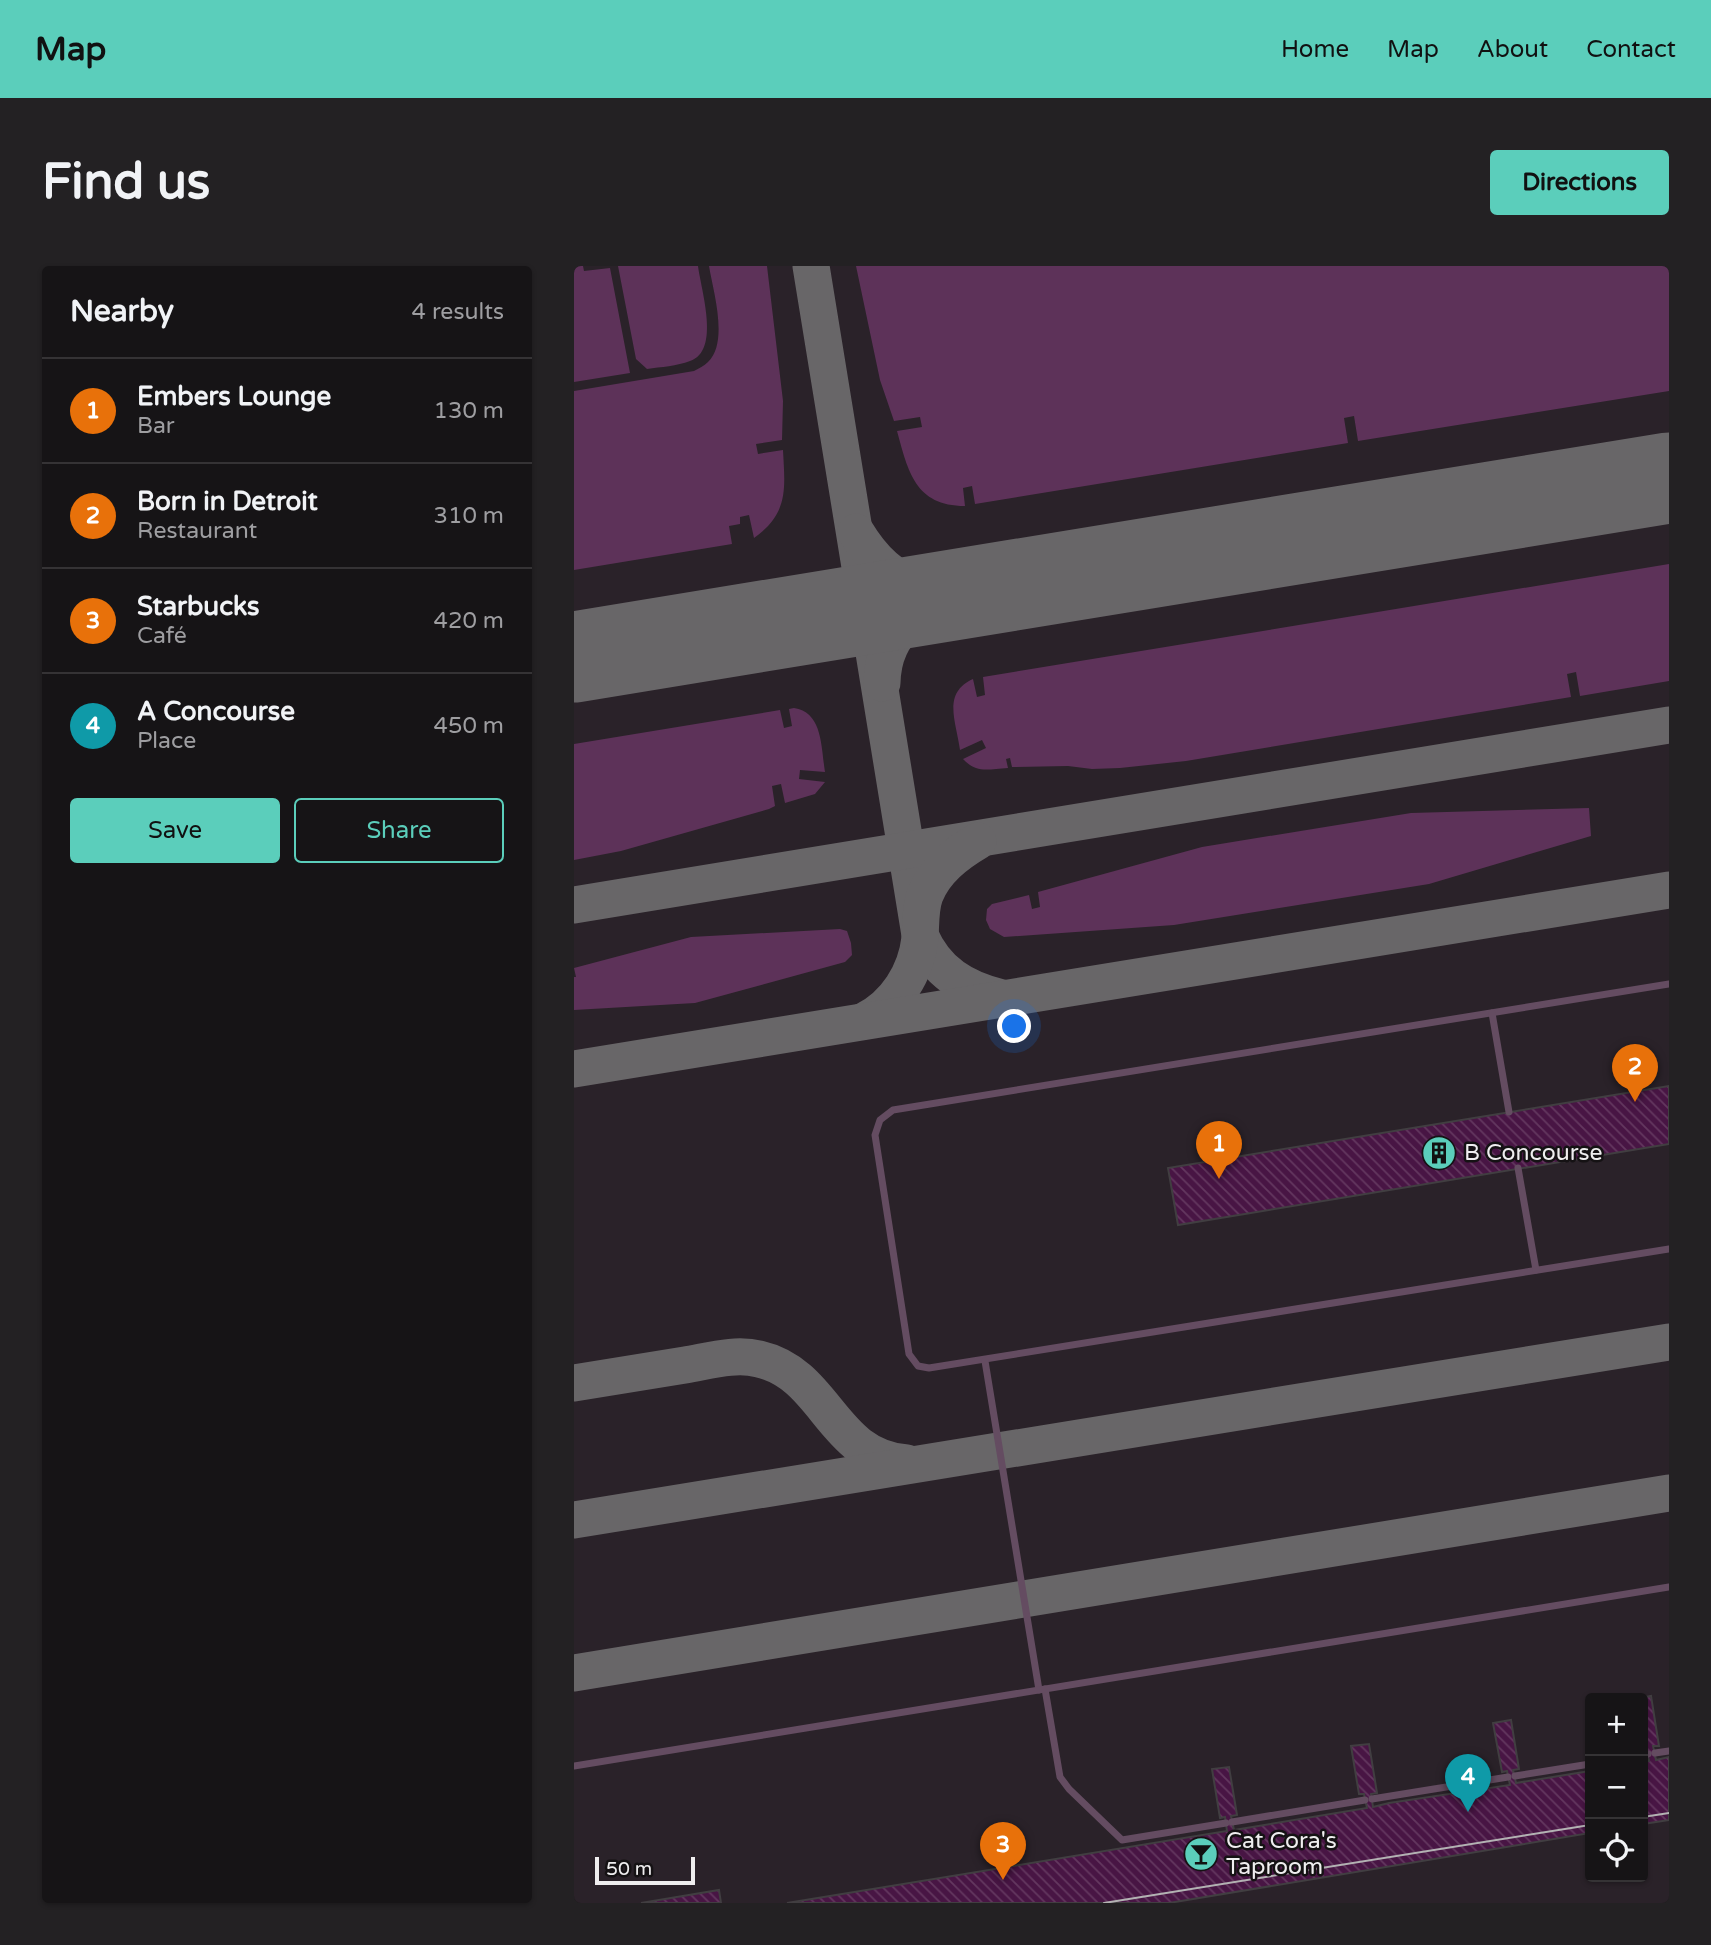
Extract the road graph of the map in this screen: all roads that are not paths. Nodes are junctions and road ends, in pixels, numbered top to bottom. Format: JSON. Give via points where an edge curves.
{"nodes":[{"id":1,"x":1669,"y":984,"type":"edge"},
{"id":2,"x":1492,"y":1013,"type":"junction"},
{"id":3,"x":1509,"y":1112,"type":"dead end"},
{"id":4,"x":1518,"y":1168,"type":"dead end"},
{"id":5,"x":1669,"y":1249,"type":"edge"},
{"id":6,"x":1536,"y":1270,"type":"junction"},
{"id":7,"x":985,"y":1361,"type":"junction"},
{"id":8,"x":1669,"y":1587,"type":"edge"},
{"id":9,"x":1042,"y":1690,"type":"junction"},
{"id":10,"x":1669,"y":1751,"type":"edge"},
{"id":11,"x":1648,"y":1754,"type":"edge"},
{"id":12,"x":1585,"y":1765,"type":"edge"},
{"id":13,"x":574,"y":1766,"type":"edge"}],
"edges":[{"from":1,"to":2,"type":"lane"},
{"from":2,"to":3,"type":"lane"},
{"from":2,"to":7,"type":"lane","via":[[893,1110],[885,1115],[875,1135],[909,1354],[918,1366],[929,1368]]},
{"from":4,"to":6,"type":"lane"},
{"from":5,"to":6,"type":"lane"},
{"from":6,"to":7,"type":"lane"},
{"from":7,"to":9,"type":"lane"},
{"from":8,"to":9,"type":"lane"},
{"from":9,"to":12,"type":"lane","via":[[1060,1777],[1122,1840]]},
{"from":9,"to":13,"type":"lane"},
{"from":10,"to":11,"type":"lane"}]}
